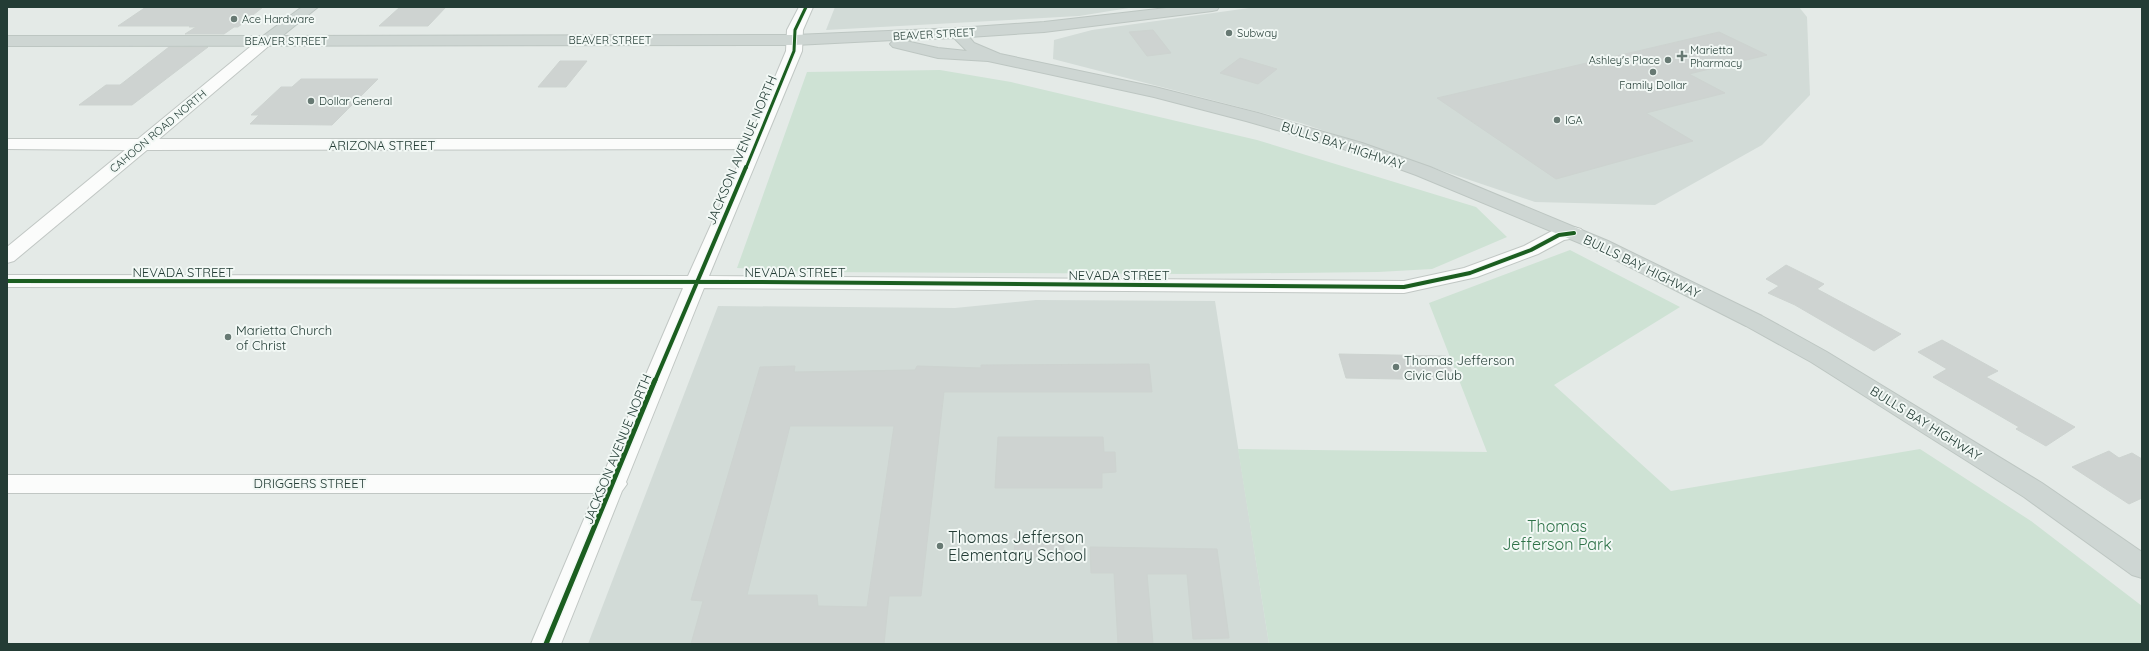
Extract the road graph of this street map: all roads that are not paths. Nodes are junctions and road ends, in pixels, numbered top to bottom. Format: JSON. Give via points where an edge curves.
{"nodes":[{"id":1,"x":311,"y":7,"type":"edge"},
{"id":2,"x":806,"y":7,"type":"edge"},
{"id":3,"x":1212,"y":7,"type":"edge"},
{"id":4,"x":1044,"y":27,"type":"junction"},
{"id":5,"x":958,"y":33,"type":"junction"},
{"id":6,"x":869,"y":38,"type":"junction"},
{"id":7,"x":795,"y":40,"type":"junction"},
{"id":8,"x":266,"y":41,"type":"junction"},
{"id":9,"x":7,"y":42,"type":"edge"},
{"id":10,"x":1019,"y":53,"type":"junction"},
{"id":11,"x":995,"y":58,"type":"junction"},
{"id":12,"x":7,"y":144,"type":"edge"},
{"id":13,"x":144,"y":144,"type":"junction"},
{"id":14,"x":756,"y":144,"type":"junction"},
{"id":15,"x":1574,"y":233,"type":"junction"},
{"id":16,"x":7,"y":257,"type":"edge"},
{"id":17,"x":7,"y":281,"type":"edge"},
{"id":18,"x":696,"y":282,"type":"junction"},
{"id":19,"x":7,"y":484,"type":"edge"},
{"id":20,"x":614,"y":484,"type":"junction"},
{"id":21,"x":2142,"y":567,"type":"edge"},
{"id":22,"x":546,"y":644,"type":"edge"}],
"edges":[{"from":1,"to":8,"type":"main road","name":"CAHOON ROAD NORTH"},
{"from":2,"to":7,"type":"street","name":"JACKSON AVENUE NORTH","via":[[795,30]]},
{"from":3,"to":4,"type":"main road","name":"BEAVER STREET"},
{"from":4,"to":5,"type":"main road","name":"BEAVER STREET"},
{"from":4,"to":10,"type":"main road","via":[[1020,40]]},
{"from":5,"to":6,"type":"main road","name":"BEAVER STREET"},
{"from":5,"to":11,"type":"main road","name":"BULLS BAY HIGHWAY","via":[[969,46]]},
{"from":6,"to":7,"type":"main road","name":"BEAVER STREET"},
{"from":6,"to":11,"type":"main road","via":[[938,53]]},
{"from":7,"to":8,"type":"main road","name":"BEAVER STREET"},
{"from":7,"to":14,"type":"street","name":"JACKSON AVENUE NORTH","via":[[794,51]]},
{"from":8,"to":9,"type":"main road","name":"BEAVER STREET"},
{"from":8,"to":13,"type":"street","name":"CAHOON ROAD NORTH"},
{"from":10,"to":11,"type":"main road","name":"BULLS BAY HIGHWAY"},
{"from":10,"to":15,"type":"main road","name":"BULLS BAY HIGHWAY","via":[[1349,145],[1424,171]]},
{"from":12,"to":13,"type":"street","name":"ARIZONA STREET"},
{"from":13,"to":14,"type":"street","name":"ARIZONA STREET"},
{"from":13,"to":16,"type":"street","name":"CAHOON ROAD NORTH"},
{"from":14,"to":18,"type":"street","name":"JACKSON AVENUE NORTH"},
{"from":15,"to":18,"type":"street","name":"NEVADA STREET","via":[[1559,235],[1531,250],[1470,273],[1404,287]]},
{"from":15,"to":21,"type":"main road","name":"BULLS BAY HIGHWAY","via":[[1754,321],[1818,358],[2033,490]]},
{"from":17,"to":18,"type":"street","name":"NEVADA STREET"},
{"from":18,"to":20,"type":"street","name":"JACKSON AVENUE NORTH"},
{"from":19,"to":20,"type":"street","name":"DRIGGERS STREET"},
{"from":20,"to":22,"type":"street","name":"JACKSON AVENUE NORTH"}]}
